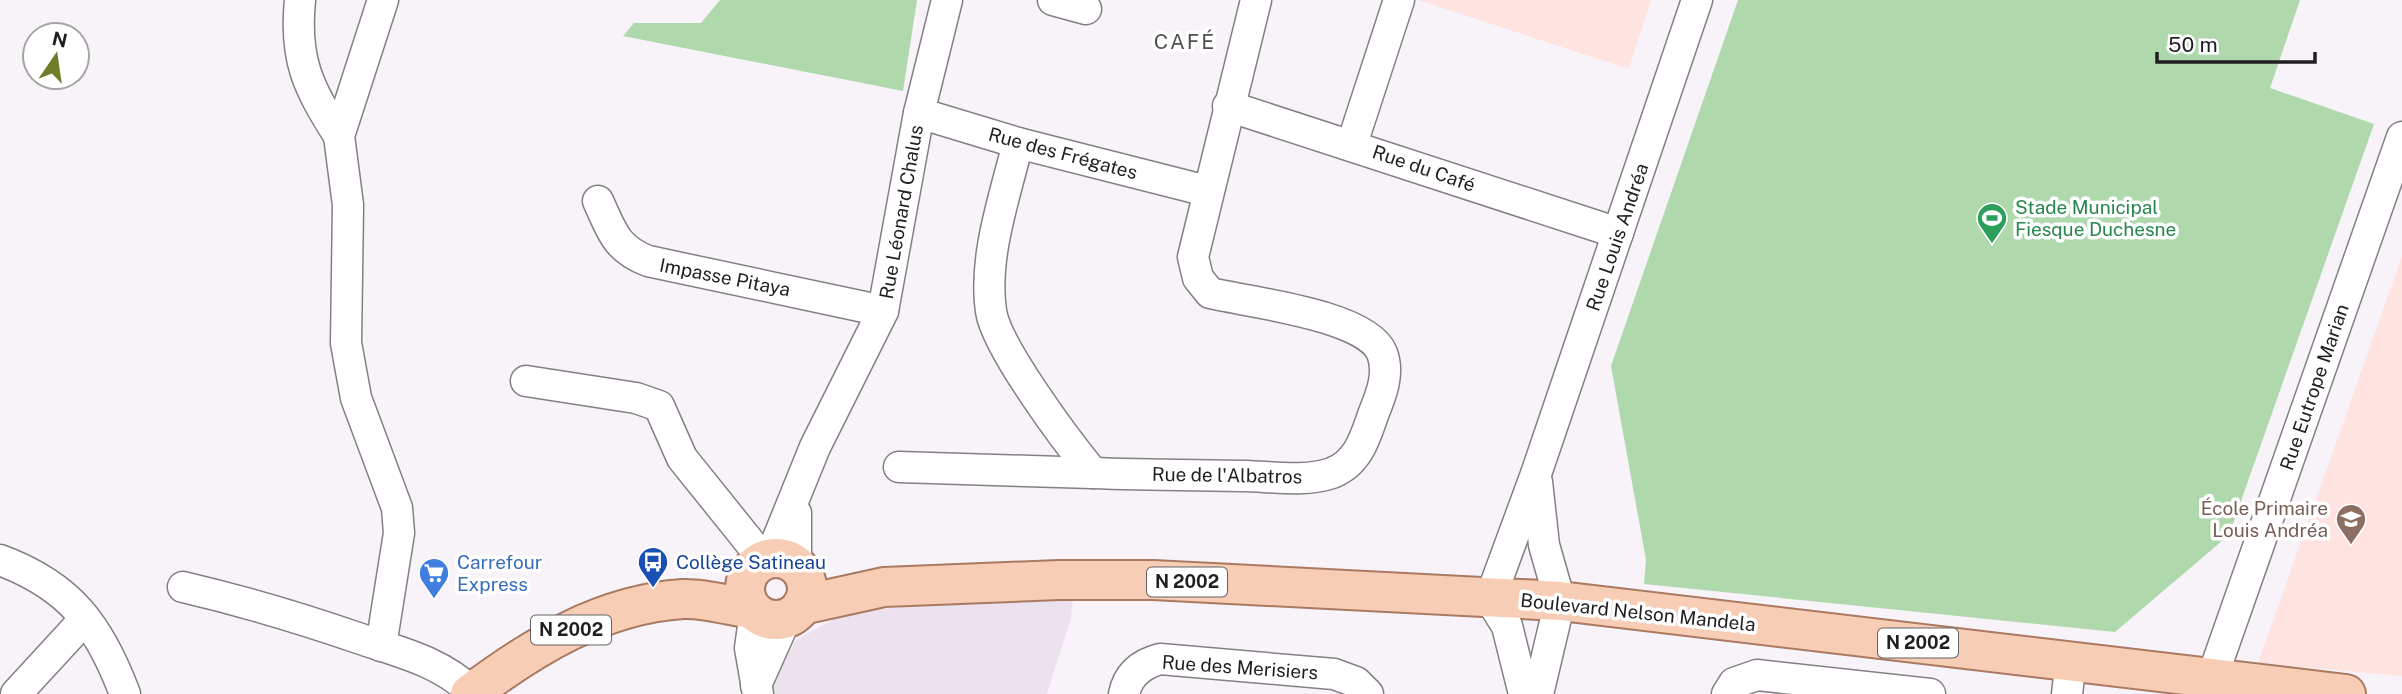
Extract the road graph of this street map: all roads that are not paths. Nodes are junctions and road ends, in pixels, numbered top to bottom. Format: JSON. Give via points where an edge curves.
{"nodes":[{"id":1,"x":300,"y":0,"type":"edge"},
{"id":2,"x":383,"y":0,"type":"edge"},
{"id":3,"x":947,"y":0,"type":"edge"},
{"id":4,"x":1053,"y":0,"type":"edge"},
{"id":5,"x":1256,"y":0,"type":"edge"},
{"id":6,"x":1399,"y":0,"type":"edge"},
{"id":7,"x":1698,"y":0,"type":"edge"},
{"id":8,"x":1086,"y":9,"type":"dead end"},
{"id":9,"x":1228,"y":106,"type":"junction"},
{"id":10,"x":919,"y":113,"type":"junction"},
{"id":11,"x":339,"y":136,"type":"junction"},
{"id":12,"x":2402,"y":136,"type":"edge"},
{"id":13,"x":1018,"y":143,"type":"junction"},
{"id":14,"x":1352,"y":144,"type":"junction"},
{"id":15,"x":1207,"y":191,"type":"junction"},
{"id":16,"x":598,"y":201,"type":"dead end"},
{"id":17,"x":1618,"y":233,"type":"junction"},
{"id":18,"x":883,"y":311,"type":"junction"},
{"id":19,"x":526,"y":381,"type":"dead end"},
{"id":20,"x":899,"y":467,"type":"dead end"},
{"id":21,"x":1093,"y":473,"type":"junction"},
{"id":22,"x":1536,"y":474,"type":"junction"},
{"id":23,"x":0,"y":560,"type":"edge"},
{"id":24,"x":775,"y":585,"type":"junction"},
{"id":25,"x":183,"y":587,"type":"dead end"},
{"id":26,"x":1490,"y":599,"type":"junction"},
{"id":27,"x":1560,"y":601,"type":"junction"},
{"id":28,"x":85,"y":619,"type":"junction"},
{"id":29,"x":381,"y":646,"type":"junction"},
{"id":30,"x":2069,"y":677,"type":"edge"},
{"id":31,"x":2212,"y":678,"type":"junction"},
{"id":32,"x":12,"y":685,"type":"edge"},
{"id":33,"x":757,"y":690,"type":"edge"},
{"id":34,"x":471,"y":693,"type":"edge"},
{"id":35,"x":125,"y":694,"type":"edge"},
{"id":36,"x":1124,"y":694,"type":"edge"},
{"id":37,"x":1368,"y":694,"type":"edge"},
{"id":38,"x":1524,"y":694,"type":"edge"},
{"id":39,"x":1538,"y":694,"type":"edge"},
{"id":40,"x":1727,"y":694,"type":"edge"},
{"id":41,"x":1930,"y":694,"type":"edge"},
{"id":42,"x":2346,"y":694,"type":"edge"}],
"edges":[{"from":1,"to":11,"type":"street","via":[[302,67],[310,92]]},
{"from":2,"to":11,"type":"street"},
{"from":3,"to":10,"type":"street","name":"Rue Léonard Chalus"},
{"from":4,"to":8,"type":"street"},
{"from":5,"to":9,"type":"street"},
{"from":6,"to":14,"type":"street"},
{"from":7,"to":17,"type":"street","name":"Rue Louis Andréa"},
{"from":9,"to":14,"type":"street","name":"Rue du Café"},
{"from":9,"to":15,"type":"street"},
{"from":10,"to":13,"type":"street","name":"Rue des Frégates"},
{"from":10,"to":18,"type":"street","name":"Rue Léonard Chalus"},
{"from":11,"to":29,"type":"street","via":[[348,205],[346,343],[356,398],[397,508],[399,533]]},
{"from":12,"to":31,"type":"street","name":"Rue Eutrope Marian"},
{"from":13,"to":15,"type":"street","name":"Rue des Frégates"},
{"from":13,"to":21,"type":"street","via":[[989,282],[991,315],[1006,348]]},
{"from":14,"to":17,"type":"street","name":"Rue du Café"},
{"from":15,"to":21,"type":"street","name":"Rue de l'Albatros","via":[[1193,257],[1205,290],[1333,320],[1360,331],[1378,346],[1385,377],[1363,443],[1349,463],[1316,476]]},
{"from":16,"to":18,"type":"street","name":"Impasse Pitaya","via":[[617,242],[639,257]]},
{"from":17,"to":22,"type":"street","name":"Rue Louis Andréa"},
{"from":18,"to":24,"type":"street","name":"Rue Léonard Chalus","via":[[815,447],[798,492]]},
{"from":19,"to":24,"type":"street","via":[[636,398],[659,406],[682,458]]},
{"from":20,"to":21,"type":"street"},
{"from":22,"to":26,"type":"street","name":"Rue Louis Andréa"},
{"from":22,"to":27,"type":"street","name":"Rue Louis Andréa","via":[[1544,545]]},
{"from":23,"to":28,"type":"street","via":[[43,578]]},
{"from":24,"to":26,"type":"main road","name":"Boulevard Nelson Mandela","number":"N 2002","via":[[1153,580]]},
{"from":24,"to":33,"type":"street","name":"Rue Léonard Chalus"},
{"from":24,"to":34,"type":"main road","name":"Boulevard Nelson Mandela","number":"N 2002","via":[[632,607],[581,624]]},
{"from":25,"to":29,"type":"street","via":[[261,605]]},
{"from":26,"to":27,"type":"main road","name":"Boulevard Nelson Mandela","number":"N 2002"},
{"from":26,"to":38,"type":"street","via":[[1507,626]]},
{"from":27,"to":30,"type":"main road","name":"Boulevard Nelson Mandela","number":"N 2002"},
{"from":27,"to":39,"type":"street"},
{"from":28,"to":32,"type":"street"},
{"from":28,"to":35,"type":"street","via":[[112,659]]},
{"from":29,"to":34,"type":"street","via":[[454,675]]},
{"from":30,"to":31,"type":"main road","name":"Boulevard Nelson Mandela","number":"N 2002"},
{"from":31,"to":42,"type":"main road","name":"Boulevard Nelson Mandela","number":"N 2002"},
{"from":36,"to":37,"type":"street","name":"Rue des Merisiers","via":[[1134,673],[1147,662],[1160,659],[1334,674],[1356,682]]},
{"from":40,"to":41,"type":"street","via":[[1734,683],[1757,674]]}]}
